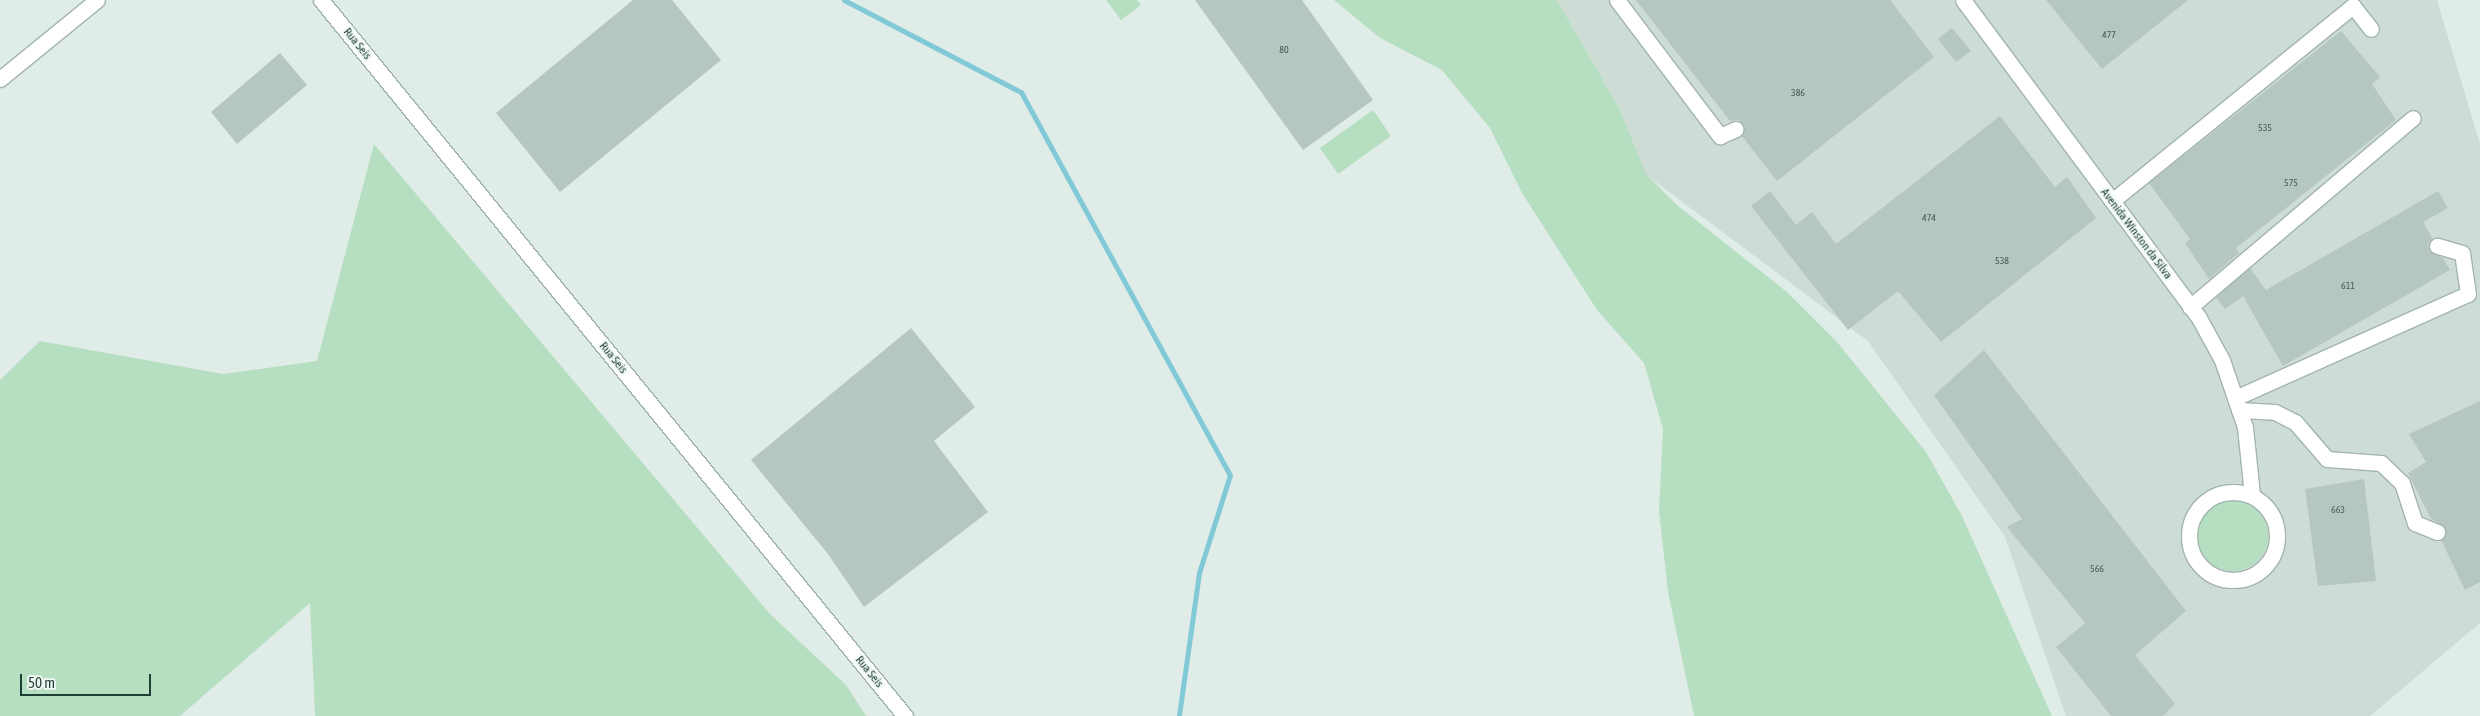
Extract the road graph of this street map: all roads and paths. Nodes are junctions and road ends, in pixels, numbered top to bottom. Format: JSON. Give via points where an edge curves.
{"nodes":[{"id":1,"x":98,"y":0,"type":"edge"},
{"id":2,"x":321,"y":0,"type":"edge"},
{"id":3,"x":1617,"y":0,"type":"edge"},
{"id":4,"x":1963,"y":0,"type":"edge"},
{"id":5,"x":2371,"y":29,"type":"dead end"},
{"id":6,"x":0,"y":79,"type":"edge"},
{"id":7,"x":2413,"y":118,"type":"dead end"},
{"id":8,"x":1736,"y":129,"type":"dead end"},
{"id":9,"x":2112,"y":201,"type":"junction"},
{"id":10,"x":2437,"y":246,"type":"dead end"},
{"id":11,"x":2190,"y":307,"type":"junction"},
{"id":12,"x":2237,"y":404,"type":"junction"},
{"id":13,"x":2252,"y":495,"type":"junction"},
{"id":14,"x":2437,"y":532,"type":"dead end"},
{"id":15,"x":905,"y":716,"type":"edge"}],
"edges":[{"from":1,"to":6,"type":"street"},
{"from":2,"to":15,"type":"street","name":"Rua Seis"},
{"from":3,"to":8,"type":"street","via":[[1720,136]]},
{"from":4,"to":9,"type":"street","name":"Avenida Winston da Silva"},
{"from":5,"to":9,"type":"street","via":[[2353,6]]},
{"from":7,"to":11,"type":"street"},
{"from":9,"to":11,"type":"street","name":"Avenida Winston da Silva"},
{"from":10,"to":12,"type":"street","via":[[2462,253],[2468,294]]},
{"from":11,"to":12,"type":"street","name":"Avenida Winston da Silva","via":[[2222,360]]},
{"from":12,"to":13,"type":"street","name":"Avenida Winston da Silva","via":[[2251,465]]},
{"from":12,"to":14,"type":"street","via":[[2275,412],[2295,422],[2327,459],[2381,463],[2402,483],[2415,523]]},
{"from":13,"to":13,"type":"street","via":[[2222,492],[2197,509],[2188,538],[2199,565],[2224,580],[2252,576],[2272,557],[2277,536],[2273,516]]}]}
